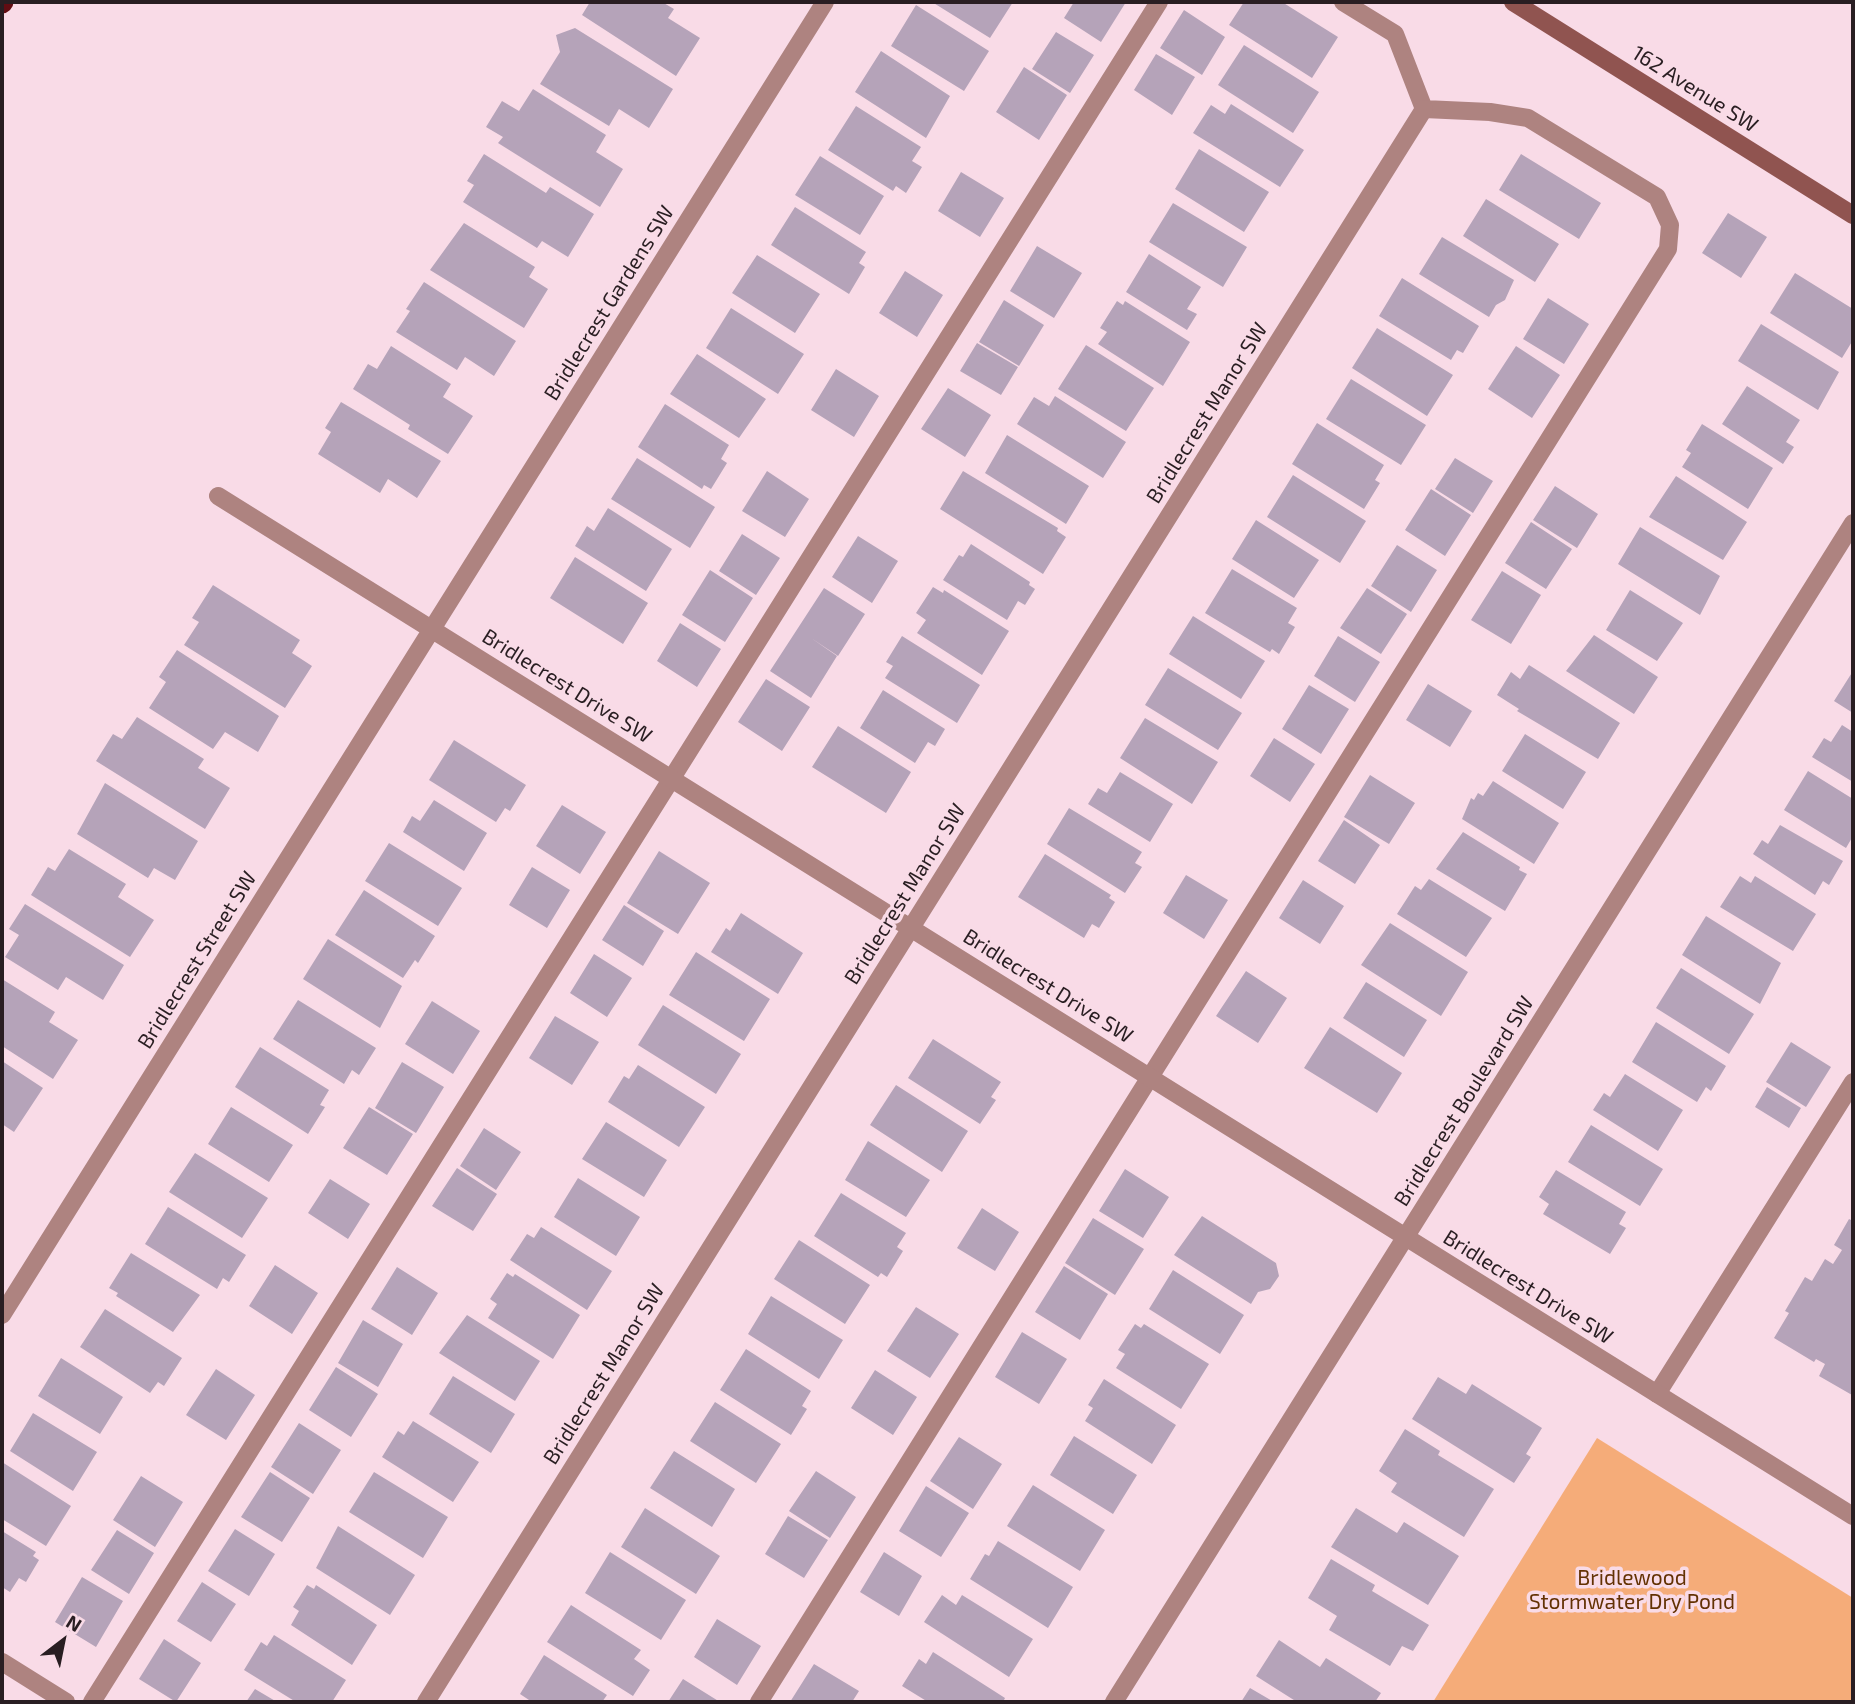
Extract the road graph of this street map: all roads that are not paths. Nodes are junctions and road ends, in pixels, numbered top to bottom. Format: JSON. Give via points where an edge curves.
{"nodes":[{"id":1,"x":825,"y":2,"type":"edge"},
{"id":2,"x":1158,"y":2,"type":"edge"},
{"id":3,"x":1343,"y":2,"type":"edge"},
{"id":4,"x":1513,"y":2,"type":"edge"},
{"id":5,"x":1424,"y":109,"type":"junction"},
{"id":6,"x":1853,"y":215,"type":"edge"},
{"id":7,"x":218,"y":496,"type":"dead end"},
{"id":8,"x":1853,"y":523,"type":"edge"},
{"id":9,"x":431,"y":629,"type":"junction"},
{"id":10,"x":671,"y":778,"type":"junction"},
{"id":11,"x":911,"y":928,"type":"junction"},
{"id":12,"x":1151,"y":1077,"type":"junction"},
{"id":13,"x":1853,"y":1082,"type":"edge"},
{"id":14,"x":1406,"y":1237,"type":"junction"},
{"id":15,"x":2,"y":1315,"type":"edge"},
{"id":16,"x":1657,"y":1394,"type":"junction"},
{"id":17,"x":1853,"y":1516,"type":"edge"},
{"id":18,"x":2,"y":1662,"type":"edge"},
{"id":19,"x":66,"y":1702,"type":"edge"},
{"id":20,"x":92,"y":1702,"type":"edge"},
{"id":21,"x":426,"y":1702,"type":"edge"},
{"id":22,"x":759,"y":1702,"type":"edge"},
{"id":23,"x":1114,"y":1702,"type":"edge"}],
"edges":[{"from":1,"to":9,"type":"street","name":"Bridlecrest Gardens SW"},
{"from":2,"to":10,"type":"street"},
{"from":3,"to":5,"type":"street","via":[[1395,34]]},
{"from":4,"to":6,"type":"main road","name":"162 Avenue SW"},
{"from":5,"to":11,"type":"street","name":"Bridlecrest Manor SW"},
{"from":5,"to":12,"type":"street","via":[[1528,118],[1657,197],[1670,225],[1668,249]]},
{"from":7,"to":9,"type":"street","name":"Bridlecrest Drive SW"},
{"from":8,"to":14,"type":"street","name":"Bridlecrest Boulevard SW"},
{"from":9,"to":10,"type":"street","name":"Bridlecrest Drive SW"},
{"from":9,"to":15,"type":"street","name":"Bridlecrest Street SW"},
{"from":10,"to":11,"type":"street","name":"Bridlecrest Drive SW"},
{"from":10,"to":20,"type":"street"},
{"from":11,"to":12,"type":"street","name":"Bridlecrest Drive SW"},
{"from":11,"to":21,"type":"street","name":"Bridlecrest Manor SW"},
{"from":12,"to":14,"type":"street","name":"Bridlecrest Drive SW"},
{"from":12,"to":22,"type":"street"},
{"from":13,"to":16,"type":"street"},
{"from":14,"to":16,"type":"street","name":"Bridlecrest Drive SW"},
{"from":14,"to":23,"type":"street","name":"Bridlecrest Boulevard SW"},
{"from":16,"to":17,"type":"street","name":"Bridlecrest Drive SW"},
{"from":18,"to":19,"type":"street"}]}
